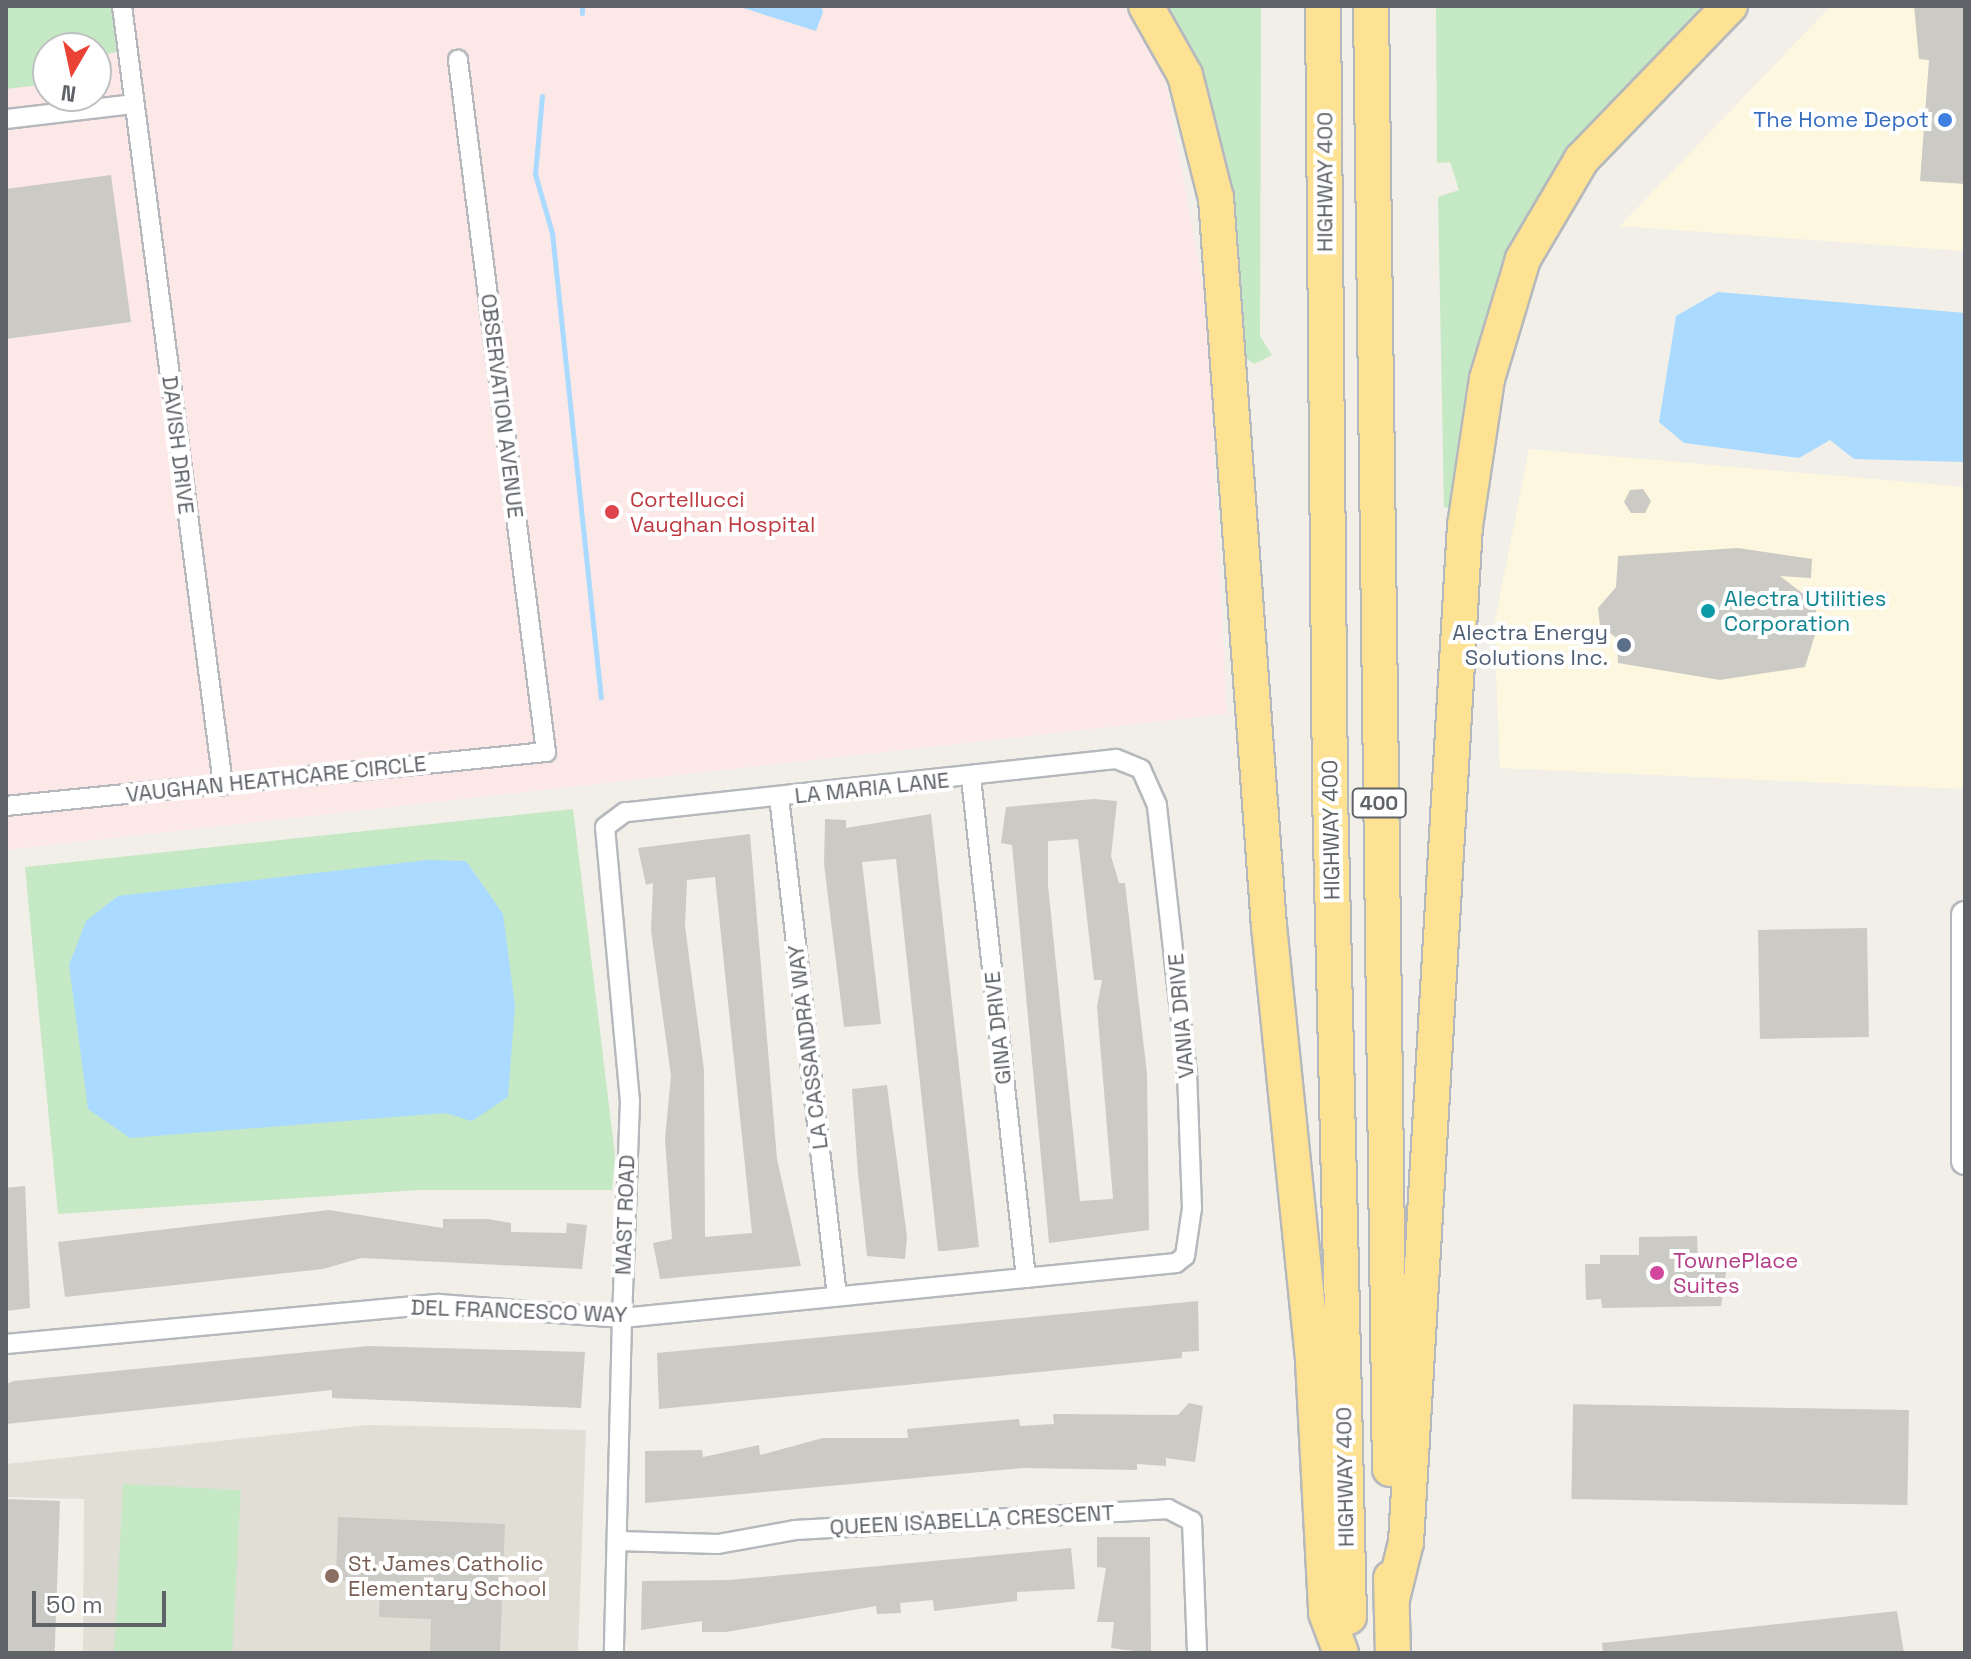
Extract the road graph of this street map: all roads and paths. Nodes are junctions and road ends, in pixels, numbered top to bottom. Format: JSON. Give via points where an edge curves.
{"nodes":[{"id":1,"x":122,"y":6,"type":"edge"},
{"id":2,"x":1146,"y":6,"type":"edge"},
{"id":3,"x":1323,"y":6,"type":"edge"},
{"id":4,"x":1371,"y":6,"type":"edge"},
{"id":5,"x":1730,"y":6,"type":"edge"},
{"id":6,"x":458,"y":60,"type":"dead end"},
{"id":7,"x":134,"y":104,"type":"junction"},
{"id":8,"x":6,"y":119,"type":"edge"},
{"id":9,"x":546,"y":752,"type":"joint"},
{"id":10,"x":1141,"y":769,"type":"joint"},
{"id":11,"x":971,"y":778,"type":"junction"},
{"id":12,"x":223,"y":785,"type":"junction"},
{"id":13,"x":779,"y":797,"type":"junction"},
{"id":14,"x":6,"y":806,"type":"edge"},
{"id":15,"x":605,"y":827,"type":"joint"},
{"id":16,"x":1965,"y":915,"type":"edge"},
{"id":17,"x":1965,"y":1161,"type":"edge"},
{"id":18,"x":1176,"y":1263,"type":"joint"},
{"id":19,"x":1026,"y":1278,"type":"junction"},
{"id":20,"x":837,"y":1296,"type":"junction"},
{"id":21,"x":622,"y":1318,"type":"junction"},
{"id":22,"x":6,"y":1344,"type":"edge"},
{"id":23,"x":618,"y":1541,"type":"junction"},
{"id":24,"x":1392,"y":1599,"type":"junction"},
{"id":25,"x":614,"y":1653,"type":"edge"},
{"id":26,"x":1197,"y":1653,"type":"edge"},
{"id":27,"x":1341,"y":1653,"type":"edge"},
{"id":28,"x":1349,"y":1653,"type":"edge"},
{"id":29,"x":1393,"y":1653,"type":"edge"}],
"edges":[{"from":1,"to":7,"type":"street","name":"DAVISH DRIVE"},
{"from":2,"to":27,"type":"highway","via":[[1185,75],[1216,198],[1269,926],[1313,1361],[1326,1613]]},
{"from":3,"to":28,"type":"highway","name":"HIGHWAY 400","number":"400","via":[[1330,793]]},
{"from":4,"to":24,"type":"highway","name":"HIGHWAY 400","number":"400"},
{"from":5,"to":24,"type":"highway","via":[[1582,159],[1523,259],[1487,379],[1465,526],[1406,1542]]},
{"from":6,"to":9,"type":"street","name":"OBSERVATION AVENUE"},
{"from":7,"to":8,"type":"street"},
{"from":7,"to":12,"type":"street","name":"DAVISH DRIVE"},
{"from":9,"to":12,"type":"street","name":"VAUGHAN HEATHCARE CIRCLE"},
{"from":10,"to":11,"type":"street","name":"LA MARIA LANE","via":[[1116,759]]},
{"from":10,"to":18,"type":"street","name":"VANIA DRIVE","via":[[1157,805],[1187,1074],[1192,1208],[1185,1256]]},
{"from":11,"to":13,"type":"street","name":"LA MARIA LANE"},
{"from":11,"to":19,"type":"street","name":"GINA DRIVE"},
{"from":12,"to":14,"type":"street","name":"VAUGHAN HEATHCARE CIRCLE"},
{"from":13,"to":15,"type":"street","name":"LA MARIA LANE","via":[[625,812]]},
{"from":13,"to":20,"type":"street","name":"LA CASSANDRA WAY"},
{"from":15,"to":21,"type":"street","name":"MAST ROAD","via":[[630,1101]]},
{"from":16,"to":17,"type":"street"},
{"from":18,"to":19,"type":"street","name":"DEL FRANCESCO WAY"},
{"from":19,"to":20,"type":"street","name":"DEL FRANCESCO WAY"},
{"from":20,"to":21,"type":"street","name":"DEL FRANCESCO WAY"},
{"from":21,"to":22,"type":"street","name":"DEL FRANCESCO WAY","via":[[425,1305]]},
{"from":21,"to":23,"type":"street","name":"MAST ROAD"},
{"from":23,"to":25,"type":"street","name":"MAST ROAD"},
{"from":23,"to":26,"type":"street","name":"QUEEN ISABELLA CRESCENT","via":[[718,1544],[795,1530],[1168,1509],[1192,1521]]},
{"from":24,"to":29,"type":"highway","name":"HIGHWAY 400","number":"400"}]}
